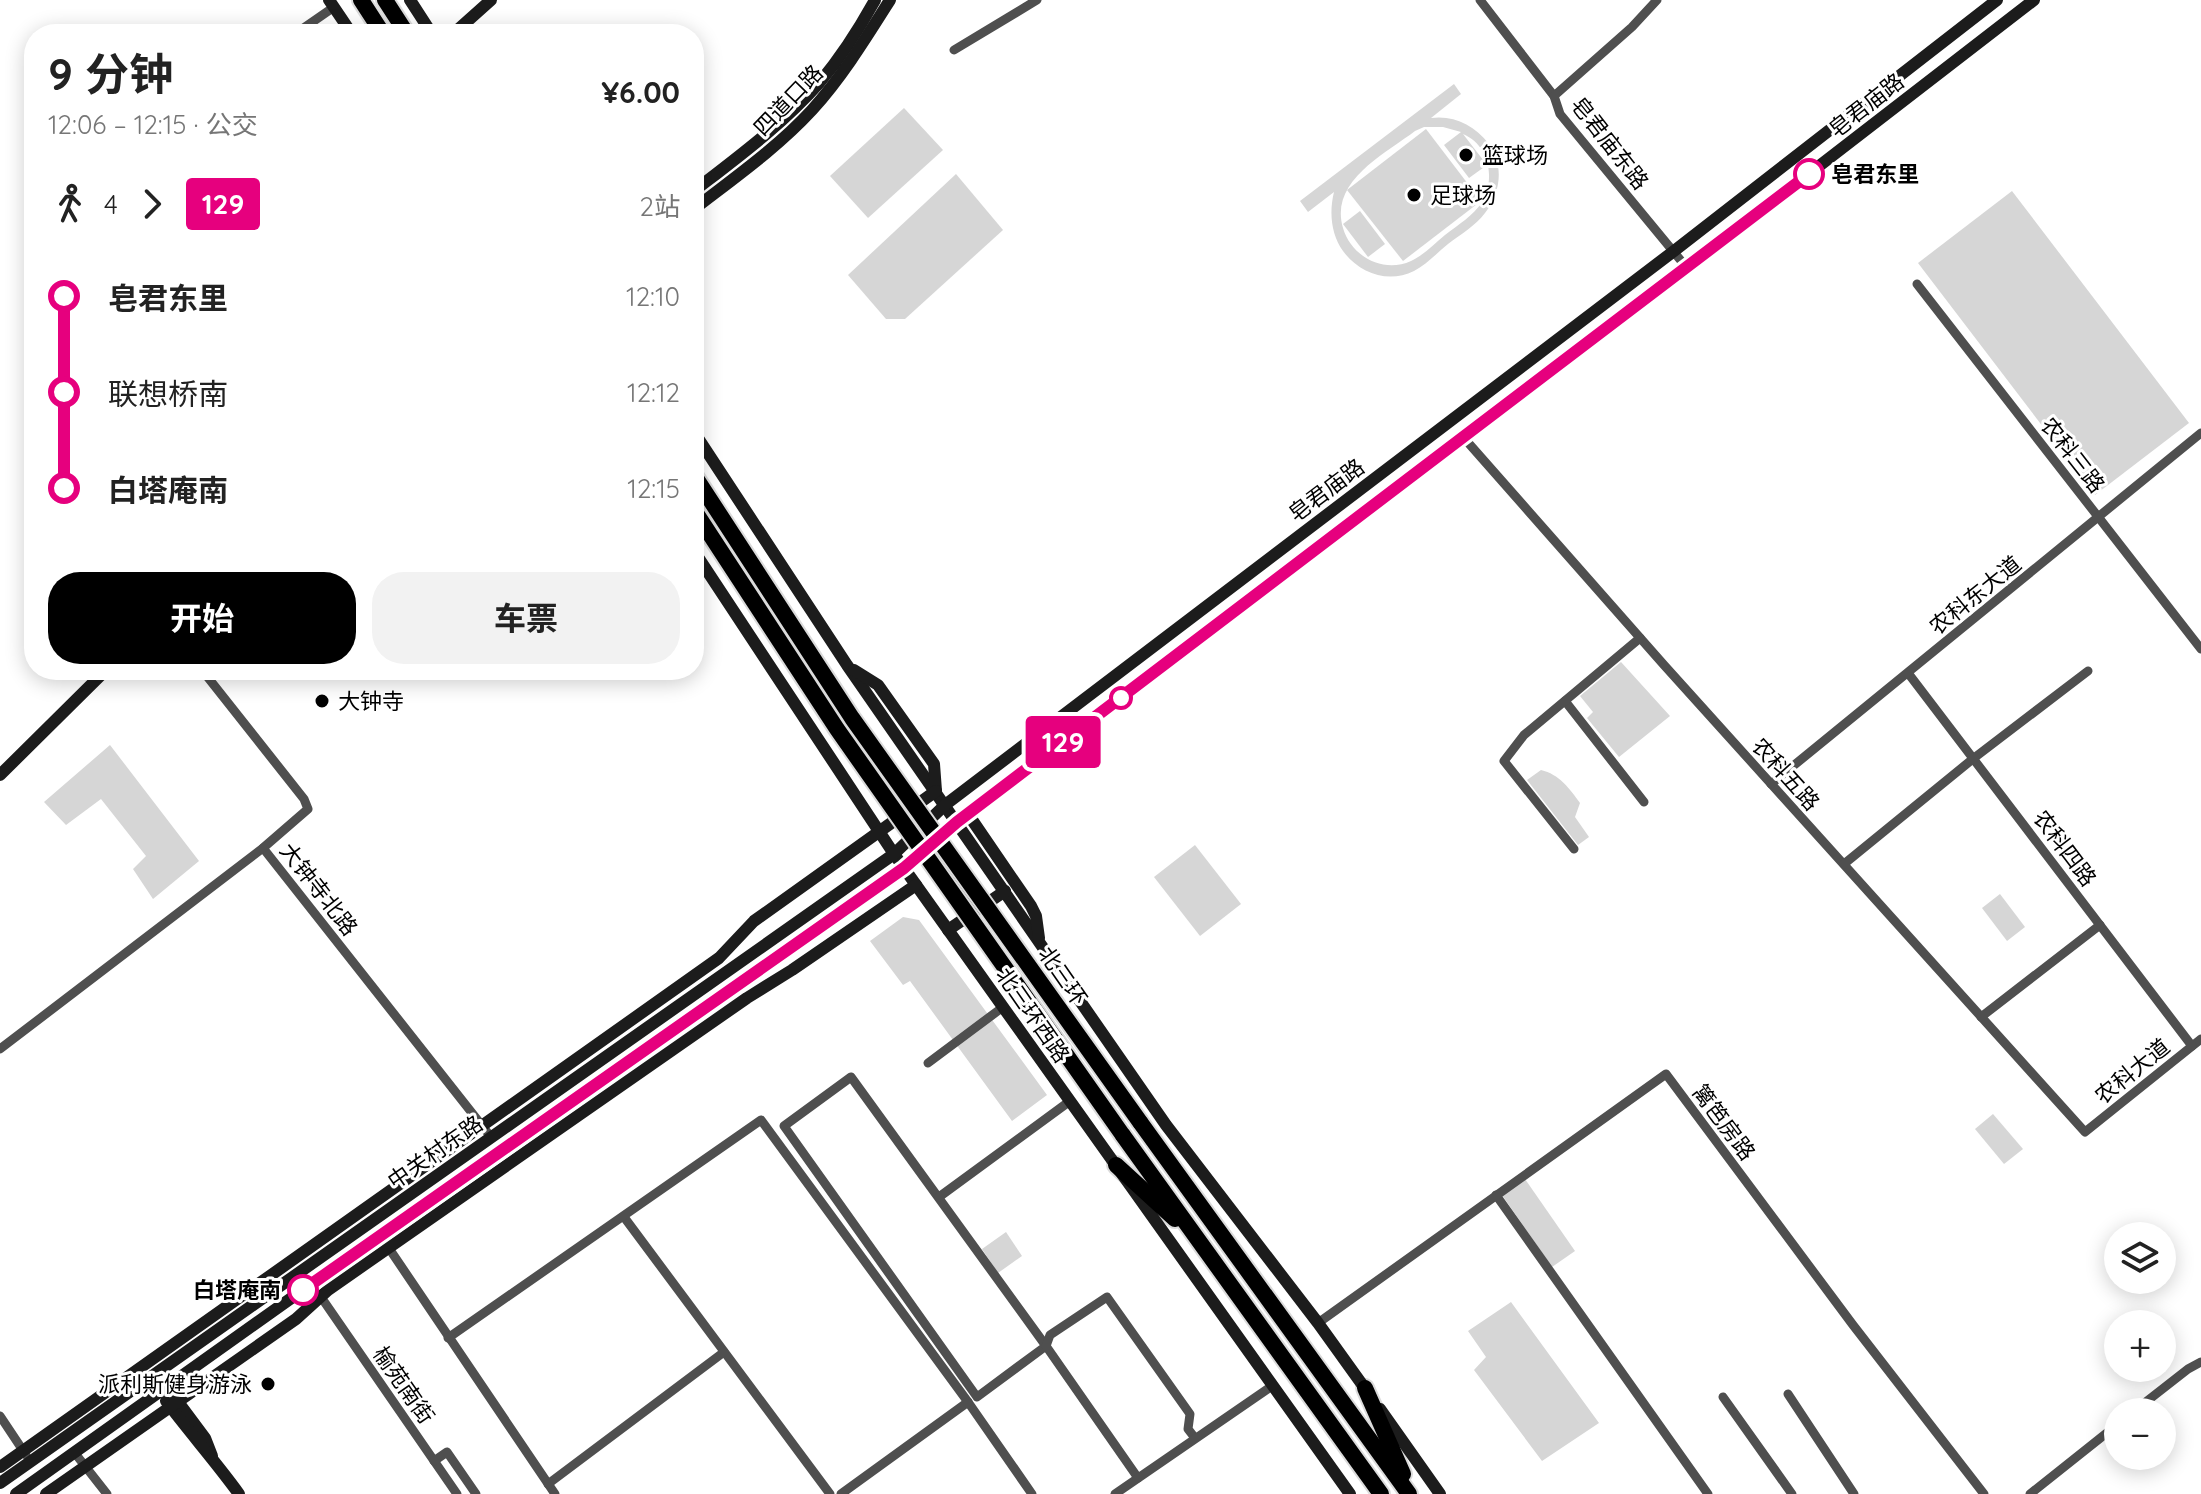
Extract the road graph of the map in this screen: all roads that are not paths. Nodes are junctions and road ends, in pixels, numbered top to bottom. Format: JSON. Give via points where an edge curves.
{"nodes":[{"id":1,"x":361,"y":0,"type":"edge"},
{"id":2,"x":385,"y":0,"type":"edge"},
{"id":3,"x":410,"y":0,"type":"edge"},
{"id":4,"x":491,"y":0,"type":"edge"},
{"id":5,"x":875,"y":0,"type":"edge"},
{"id":6,"x":890,"y":0,"type":"edge"},
{"id":7,"x":1037,"y":0,"type":"edge"},
{"id":8,"x":1480,"y":0,"type":"edge"},
{"id":9,"x":1657,"y":0,"type":"edge"},
{"id":10,"x":1997,"y":0,"type":"edge"},
{"id":11,"x":2034,"y":0,"type":"edge"},
{"id":12,"x":332,"y":3,"type":"edge"},
{"id":13,"x":307,"y":24,"type":"edge"},
{"id":14,"x":346,"y":24,"type":"edge"},
{"id":15,"x":377,"y":24,"type":"edge"},
{"id":16,"x":401,"y":24,"type":"edge"},
{"id":17,"x":426,"y":24,"type":"edge"},
{"id":18,"x":464,"y":24,"type":"edge"},
{"id":19,"x":954,"y":50,"type":"dead end"},
{"id":20,"x":1554,"y":96,"type":"junction"},
{"id":21,"x":704,"y":183,"type":"edge"},
{"id":22,"x":704,"y":201,"type":"edge"},
{"id":23,"x":1674,"y":251,"type":"junction"},
{"id":24,"x":1687,"y":268,"type":"junction"},
{"id":25,"x":1917,"y":284,"type":"dead end"},
{"id":26,"x":2201,"y":433,"type":"edge"},
{"id":27,"x":1464,"y":438,"type":"junction"},
{"id":28,"x":704,"y":447,"type":"edge"},
{"id":29,"x":704,"y":490,"type":"edge"},
{"id":30,"x":2100,"y":518,"type":"junction"},
{"id":31,"x":704,"y":525,"type":"edge"},
{"id":32,"x":704,"y":566,"type":"edge"},
{"id":33,"x":1640,"y":638,"type":"junction"},
{"id":34,"x":2201,"y":649,"type":"edge"},
{"id":35,"x":2088,"y":671,"type":"dead end"},
{"id":36,"x":1908,"y":673,"type":"junction"},
{"id":37,"x":96,"y":680,"type":"edge"},
{"id":38,"x":210,"y":680,"type":"edge"},
{"id":39,"x":1565,"y":701,"type":"junction"},
{"id":40,"x":1974,"y":758,"type":"junction"},
{"id":41,"x":0,"y":775,"type":"edge"},
{"id":42,"x":1771,"y":784,"type":"junction"},
{"id":43,"x":936,"y":791,"type":"junction"},
{"id":44,"x":1644,"y":802,"type":"dead end"},
{"id":45,"x":945,"y":805,"type":"junction"},
{"id":46,"x":906,"y":813,"type":"junction"},
{"id":47,"x":962,"y":818,"type":"junction"},
{"id":48,"x":919,"y":829,"type":"junction"},
{"id":49,"x":879,"y":832,"type":"junction"},
{"id":50,"x":930,"y":845,"type":"junction"},
{"id":51,"x":263,"y":848,"type":"junction"},
{"id":52,"x":1574,"y":849,"type":"dead end"},
{"id":53,"x":894,"y":854,"type":"junction"},
{"id":54,"x":1844,"y":864,"type":"junction"},
{"id":55,"x":904,"y":868,"type":"junction"},
{"id":56,"x":916,"y":885,"type":"junction"},
{"id":57,"x":1005,"y":891,"type":"junction"},
{"id":58,"x":976,"y":911,"type":"junction"},
{"id":59,"x":2100,"y":925,"type":"junction"},
{"id":60,"x":948,"y":930,"type":"junction"},
{"id":61,"x":1039,"y":941,"type":"junction"},
{"id":62,"x":1003,"y":1007,"type":"junction"},
{"id":63,"x":1981,"y":1017,"type":"junction"},
{"id":64,"x":2201,"y":1039,"type":"edge"},
{"id":65,"x":2192,"y":1046,"type":"junction"},
{"id":66,"x":0,"y":1049,"type":"edge"},
{"id":67,"x":928,"y":1063,"type":"dead end"},
{"id":68,"x":1070,"y":1101,"type":"junction"},
{"id":69,"x":482,"y":1126,"type":"junction"},
{"id":70,"x":2085,"y":1132,"type":"joint"},
{"id":71,"x":491,"y":1137,"type":"junction"},
{"id":72,"x":1116,"y":1165,"type":"junction"},
{"id":73,"x":1496,"y":1195,"type":"junction"},
{"id":74,"x":939,"y":1197,"type":"junction"},
{"id":75,"x":624,"y":1217,"type":"junction"},
{"id":76,"x":380,"y":1235,"type":"junction"},
{"id":77,"x":1203,"y":1244,"type":"junction"},
{"id":78,"x":389,"y":1248,"type":"junction"},
{"id":79,"x":321,"y":1297,"type":"junction"},
{"id":80,"x":1318,"y":1323,"type":"junction"},
{"id":81,"x":448,"y":1338,"type":"junction"},
{"id":82,"x":1046,"y":1346,"type":"junction"},
{"id":83,"x":724,"y":1352,"type":"junction"},
{"id":84,"x":2201,"y":1362,"type":"edge"},
{"id":85,"x":1272,"y":1386,"type":"junction"},
{"id":86,"x":1365,"y":1388,"type":"junction"},
{"id":87,"x":164,"y":1389,"type":"junction"},
{"id":88,"x":1788,"y":1394,"type":"dead end"},
{"id":89,"x":1723,"y":1397,"type":"dead end"},
{"id":90,"x":2151,"y":1398,"type":"edge"},
{"id":91,"x":968,"y":1402,"type":"junction"},
{"id":92,"x":174,"y":1404,"type":"junction"},
{"id":93,"x":0,"y":1416,"type":"edge"},
{"id":94,"x":2104,"y":1435,"type":"edge"},
{"id":95,"x":1195,"y":1438,"type":"junction"},
{"id":96,"x":74,"y":1452,"type":"junction"},
{"id":97,"x":27,"y":1459,"type":"junction"},
{"id":98,"x":434,"y":1461,"type":"junction"},
{"id":99,"x":1357,"y":1461,"type":"junction"},
{"id":100,"x":85,"y":1466,"type":"junction"},
{"id":101,"x":1,"y":1467,"type":"edge"},
{"id":102,"x":1138,"y":1478,"type":"junction"},
{"id":103,"x":0,"y":1483,"type":"edge"},
{"id":104,"x":548,"y":1484,"type":"junction"},
{"id":105,"x":16,"y":1494,"type":"edge"},
{"id":106,"x":46,"y":1494,"type":"edge"},
{"id":107,"x":107,"y":1494,"type":"edge"},
{"id":108,"x":239,"y":1494,"type":"edge"},
{"id":109,"x":457,"y":1494,"type":"edge"},
{"id":110,"x":476,"y":1494,"type":"edge"},
{"id":111,"x":555,"y":1494,"type":"edge"},
{"id":112,"x":830,"y":1494,"type":"edge"},
{"id":113,"x":841,"y":1494,"type":"edge"},
{"id":114,"x":1032,"y":1494,"type":"edge"},
{"id":115,"x":1115,"y":1494,"type":"edge"},
{"id":116,"x":1350,"y":1494,"type":"edge"},
{"id":117,"x":1372,"y":1494,"type":"edge"},
{"id":118,"x":1381,"y":1494,"type":"edge"},
{"id":119,"x":1410,"y":1494,"type":"edge"},
{"id":120,"x":1440,"y":1494,"type":"edge"},
{"id":121,"x":1708,"y":1494,"type":"edge"},
{"id":122,"x":1792,"y":1494,"type":"edge"},
{"id":123,"x":1854,"y":1494,"type":"edge"},
{"id":124,"x":1984,"y":1494,"type":"edge"},
{"id":125,"x":2030,"y":1494,"type":"edge"}],
"edges":[{"from":1,"to":15,"type":"highway"},
{"from":2,"to":16,"type":"highway"},
{"from":3,"to":17,"type":"street"},
{"from":4,"to":18,"type":"street"},
{"from":5,"to":21,"type":"street","name":"四道口路","via":[[834,65],[804,98]]},
{"from":6,"to":22,"type":"street","name":"四道口路","via":[[810,112]]},
{"from":7,"to":19,"type":"street"},
{"from":8,"to":20,"type":"street","name":"皂君庙东路"},
{"from":9,"to":20,"type":"street"},
{"from":10,"to":23,"type":"street","name":"皂君庙路"},
{"from":11,"to":24,"type":"street","name":"皂君庙路"},
{"from":12,"to":13,"type":"street"},
{"from":12,"to":14,"type":"street"},
{"from":20,"to":23,"type":"street","name":"皂君庙东路","via":[[1560,114]]},
{"from":23,"to":24,"type":"street","name":"皂君庙东路"},
{"from":23,"to":45,"type":"street","name":"皂君庙路"},
{"from":24,"to":27,"type":"street","name":"皂君庙路"},
{"from":25,"to":30,"type":"street","name":"农科三路"},
{"from":26,"to":30,"type":"street","name":"农科东大道"},
{"from":27,"to":33,"type":"street","name":"农科五路"},
{"from":27,"to":47,"type":"street","name":"皂君庙路"},
{"from":28,"to":43,"type":"street","via":[[847,665],[878,685],[934,764]]},
{"from":29,"to":119,"type":"highway","name":"北三环","bridge":true,"via":[[852,718]]},
{"from":30,"to":34,"type":"street","name":"农科三路"},
{"from":30,"to":36,"type":"street","name":"农科东大道"},
{"from":31,"to":77,"type":"highway","name":"北三环","bridge":true,"via":[[837,729]]},
{"from":32,"to":49,"type":"street","name":"北三环西路"},
{"from":33,"to":39,"type":"street"},
{"from":33,"to":42,"type":"street","name":"农科五路"},
{"from":35,"to":40,"type":"street"},
{"from":36,"to":40,"type":"street","name":"农科四路"},
{"from":36,"to":42,"type":"street","name":"农科东大道"},
{"from":37,"to":41,"type":"street"},
{"from":38,"to":51,"type":"street","name":"大钟寺北路","via":[[308,809]]},
{"from":39,"to":44,"type":"street"},
{"from":39,"to":52,"type":"street","via":[[1524,735],[1504,761]]},
{"from":40,"to":54,"type":"street"},
{"from":40,"to":59,"type":"street","name":"农科四路"},
{"from":42,"to":54,"type":"street","name":"农科五路"},
{"from":43,"to":45,"type":"street"},
{"from":43,"to":46,"type":"street","name":"中关村东路"},
{"from":45,"to":47,"type":"street"},
{"from":45,"to":48,"type":"street","name":"皂君庙路"},
{"from":46,"to":48,"type":"street"},
{"from":46,"to":49,"type":"street","name":"中关村东路"},
{"from":47,"to":50,"type":"street","name":"皂君庙路"},
{"from":47,"to":57,"type":"street"},
{"from":47,"to":61,"type":"street","via":[[1031,906]]},
{"from":48,"to":50,"type":"street"},
{"from":48,"to":53,"type":"street","name":"中关村东路"},
{"from":49,"to":53,"type":"street","name":"北三环西路"},
{"from":49,"to":69,"type":"street","name":"中关村东路","via":[[754,921],[719,958]]},
{"from":50,"to":55,"type":"street","name":"中关村东路"},
{"from":50,"to":58,"type":"street"},
{"from":51,"to":66,"type":"street"},
{"from":51,"to":69,"type":"street","name":"大钟寺北路"},
{"from":53,"to":55,"type":"street","name":"北三环西路"},
{"from":53,"to":71,"type":"street","name":"中关村东路"},
{"from":54,"to":63,"type":"street","name":"农科五路"},
{"from":55,"to":56,"type":"street","name":"北三环西路"},
{"from":55,"to":76,"type":"street","name":"中关村东路"},
{"from":56,"to":60,"type":"street","name":"北三环西路"},
{"from":56,"to":78,"type":"street"},
{"from":57,"to":58,"type":"street"},
{"from":57,"to":61,"type":"street"},
{"from":58,"to":60,"type":"street"},
{"from":59,"to":63,"type":"street"},
{"from":59,"to":65,"type":"street","name":"农科四路"},
{"from":60,"to":62,"type":"street","name":"北三环西路"},
{"from":61,"to":80,"type":"street","via":[[1166,1125]]},
{"from":62,"to":67,"type":"street"},
{"from":62,"to":68,"type":"street","name":"北三环西路"},
{"from":63,"to":70,"type":"street","name":"农科五路"},
{"from":64,"to":65,"type":"street","name":"农科大道"},
{"from":65,"to":70,"type":"street","name":"农科大道"},
{"from":68,"to":72,"type":"street","name":"北三环西路"},
{"from":68,"to":74,"type":"street"},
{"from":69,"to":71,"type":"street","name":"大钟寺北路"},
{"from":69,"to":97,"type":"street","name":"中关村东路"},
{"from":71,"to":97,"type":"street","name":"中关村东路"},
{"from":72,"to":77,"type":"highway"},
{"from":72,"to":85,"type":"street","name":"北三环西路"},
{"from":73,"to":80,"type":"street","name":"篱笆房路"},
{"from":73,"to":121,"type":"street"},
{"from":73,"to":124,"type":"street","name":"篱笆房路","via":[[1666,1074]]},
{"from":74,"to":82,"type":"street"},
{"from":74,"to":82,"type":"street","via":[[851,1077],[784,1126],[977,1397]]},
{"from":75,"to":81,"type":"street"},
{"from":75,"to":83,"type":"street"},
{"from":75,"to":91,"type":"street","via":[[761,1120]]},
{"from":76,"to":78,"type":"street"},
{"from":76,"to":87,"type":"street","name":"中关村东路"},
{"from":77,"to":99,"type":"highway","name":"北三环"},
{"from":78,"to":79,"type":"street"},
{"from":78,"to":81,"type":"street"},
{"from":79,"to":92,"type":"street"},
{"from":79,"to":98,"type":"street","name":"榆苑南街"},
{"from":80,"to":86,"type":"street"},
{"from":81,"to":104,"type":"street"},
{"from":82,"to":95,"type":"street","via":[[1050,1335],[1107,1297],[1190,1414],[1188,1429]]},
{"from":82,"to":102,"type":"street"},
{"from":83,"to":104,"type":"street"},
{"from":83,"to":112,"type":"street"},
{"from":84,"to":90,"type":"street"},
{"from":85,"to":95,"type":"street"},
{"from":85,"to":116,"type":"street","name":"北三环西路"},
{"from":86,"to":119,"type":"highway"},
{"from":86,"to":120,"type":"street"},
{"from":87,"to":92,"type":"street"},
{"from":87,"to":96,"type":"street","name":"中关村东路"},
{"from":88,"to":123,"type":"street"},
{"from":89,"to":122,"type":"street"},
{"from":91,"to":113,"type":"street"},
{"from":91,"to":114,"type":"street"},
{"from":92,"to":100,"type":"street"},
{"from":92,"to":108,"type":"street"},
{"from":93,"to":97,"type":"street"},
{"from":94,"to":125,"type":"street"},
{"from":95,"to":102,"type":"street"},
{"from":96,"to":100,"type":"street"},
{"from":96,"to":105,"type":"street","name":"中关村东路"},
{"from":97,"to":101,"type":"street"},
{"from":97,"to":103,"type":"street","name":"中关村东路"},
{"from":98,"to":109,"type":"street","name":"榆苑南街"},
{"from":98,"to":110,"type":"street","via":[[447,1452]]},
{"from":99,"to":117,"type":"highway"},
{"from":99,"to":118,"type":"highway","name":"北三环"},
{"from":100,"to":106,"type":"street"},
{"from":100,"to":107,"type":"street"},
{"from":102,"to":115,"type":"street"},
{"from":104,"to":111,"type":"street"}]}
